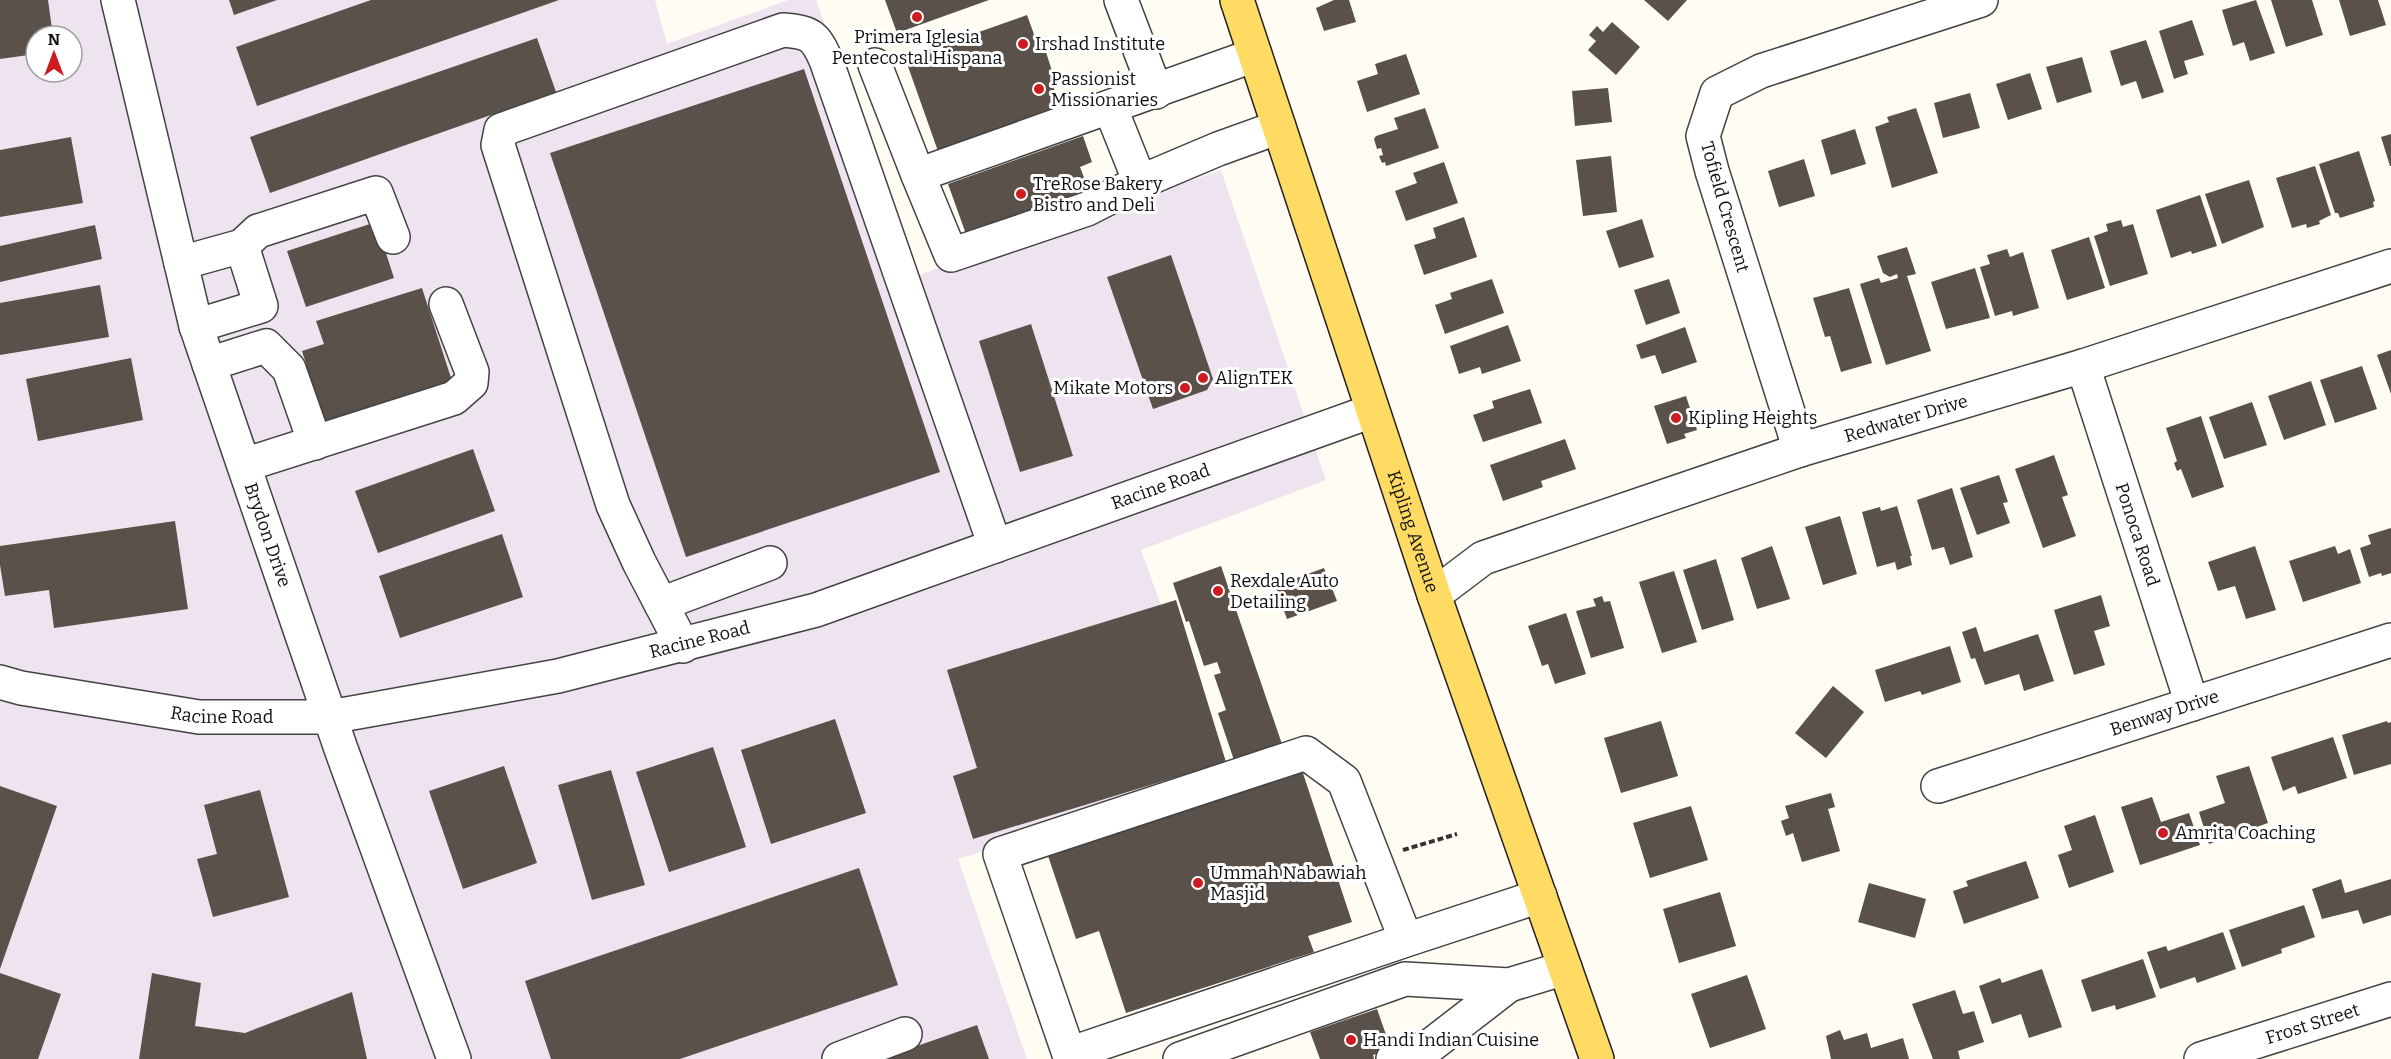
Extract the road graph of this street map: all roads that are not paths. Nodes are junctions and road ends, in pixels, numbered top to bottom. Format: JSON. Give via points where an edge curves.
{"nodes":[{"id":1,"x":118,"y":0,"type":"edge"},
{"id":2,"x":1121,"y":0,"type":"edge"},
{"id":3,"x":1237,"y":0,"type":"edge"},
{"id":4,"x":1981,"y":0,"type":"edge"},
{"id":5,"x":1255,"y":55,"type":"junction"},
{"id":6,"x":875,"y":65,"type":"dead end"},
{"id":7,"x":1156,"y":92,"type":"junction"},
{"id":8,"x":1110,"y":107,"type":"junction"},
{"id":9,"x":1279,"y":127,"type":"junction"},
{"id":10,"x":918,"y":175,"type":"junction"},
{"id":11,"x":1140,"y":182,"type":"junction"},
{"id":12,"x":393,"y":237,"type":"dead end"},
{"id":13,"x":242,"y":246,"type":"junction"},
{"id":14,"x":181,"y":263,"type":"junction"},
{"id":15,"x":2391,"y":266,"type":"edge"},
{"id":16,"x":446,"y":304,"type":"dead end"},
{"id":17,"x":196,"y":326,"type":"junction"},
{"id":18,"x":209,"y":364,"type":"junction"},
{"id":19,"x":2083,"y":366,"type":"junction"},
{"id":20,"x":1372,"y":411,"type":"junction"},
{"id":21,"x":315,"y":443,"type":"junction"},
{"id":22,"x":1800,"y":450,"type":"junction"},
{"id":23,"x":244,"y":465,"type":"junction"},
{"id":24,"x":995,"y":546,"type":"junction"},
{"id":25,"x":770,"y":563,"type":"dead end"},
{"id":26,"x":1434,"y":595,"type":"junction"},
{"id":27,"x":660,"y":604,"type":"junction"},
{"id":28,"x":2391,"y":640,"type":"edge"},
{"id":29,"x":683,"y":646,"type":"junction"},
{"id":30,"x":0,"y":682,"type":"edge"},
{"id":31,"x":2192,"y":704,"type":"junction"},
{"id":32,"x":330,"y":717,"type":"junction"},
{"id":33,"x":1938,"y":786,"type":"dead end"},
{"id":34,"x":1540,"y":896,"type":"junction"},
{"id":35,"x":1406,"y":940,"type":"junction"},
{"id":36,"x":1565,"y":968,"type":"junction"},
{"id":37,"x":1509,"y":985,"type":"junction"},
{"id":38,"x":2391,"y":999,"type":"edge"},
{"id":39,"x":905,"y":1034,"type":"dead end"},
{"id":40,"x":1071,"y":1057,"type":"edge"},
{"id":41,"x":454,"y":1059,"type":"edge"},
{"id":42,"x":839,"y":1059,"type":"edge"},
{"id":43,"x":1180,"y":1059,"type":"edge"},
{"id":44,"x":1393,"y":1059,"type":"edge"},
{"id":45,"x":1597,"y":1059,"type":"edge"},
{"id":46,"x":2201,"y":1059,"type":"edge"}],
"edges":[{"from":1,"to":14,"type":"street","name":"Brydon Drive"},
{"from":2,"to":7,"type":"street"},
{"from":3,"to":5,"type":"main road","name":"Kipling Avenue"},
{"from":4,"to":22,"type":"street","name":"Tofield Crescent","via":[[1761,71],[1717,93],[1703,136]]},
{"from":5,"to":7,"type":"street"},
{"from":5,"to":9,"type":"main road","name":"Kipling Avenue"},
{"from":6,"to":10,"type":"street"},
{"from":7,"to":8,"type":"street"},
{"from":8,"to":10,"type":"street"},
{"from":8,"to":11,"type":"street"},
{"from":9,"to":11,"type":"street"},
{"from":9,"to":20,"type":"main road","name":"Kipling Avenue"},
{"from":10,"to":11,"type":"street","via":[[951,255],[1087,209]]},
{"from":12,"to":13,"type":"street","via":[[376,193],[258,231]]},
{"from":13,"to":14,"type":"street"},
{"from":13,"to":17,"type":"street","via":[[261,306]]},
{"from":14,"to":17,"type":"street","name":"Brydon Drive"},
{"from":15,"to":19,"type":"street","name":"Redwater Drive"},
{"from":16,"to":21,"type":"street","via":[[472,372],[471,383],[454,398]]},
{"from":17,"to":18,"type":"street","name":"Brydon Drive"},
{"from":18,"to":21,"type":"street","via":[[266,346],[289,369]]},
{"from":18,"to":23,"type":"street","name":"Brydon Drive"},
{"from":19,"to":22,"type":"street","name":"Redwater Drive"},
{"from":19,"to":31,"type":"street","name":"Ponoca Road"},
{"from":20,"to":24,"type":"street","name":"Racine Road"},
{"from":20,"to":26,"type":"main road","name":"Kipling Avenue"},
{"from":21,"to":23,"type":"street"},
{"from":22,"to":26,"type":"street","name":"Redwater Drive","via":[[1483,558]]},
{"from":23,"to":32,"type":"street","name":"Brydon Drive"},
{"from":24,"to":27,"type":"street","via":[[826,60],[818,43],[804,32],[783,30],[501,129],[501,160],[613,505]]},
{"from":24,"to":29,"type":"street","name":"Racine Road","via":[[816,610]]},
{"from":25,"to":27,"type":"street"},
{"from":26,"to":34,"type":"main road","name":"Kipling Avenue"},
{"from":27,"to":29,"type":"street"},
{"from":28,"to":31,"type":"street","name":"Benway Drive"},
{"from":29,"to":32,"type":"street","name":"Racine Road","via":[[558,676]]},
{"from":30,"to":32,"type":"street","name":"Racine Road","via":[[199,717]]},
{"from":31,"to":33,"type":"street","name":"Benway Drive"},
{"from":32,"to":41,"type":"street","name":"Brydon Drive"},
{"from":34,"to":35,"type":"street"},
{"from":34,"to":36,"type":"main road","name":"Kipling Avenue"},
{"from":35,"to":40,"type":"street"},
{"from":35,"to":40,"type":"street","via":[[1344,781],[1306,753],[1000,854]]},
{"from":36,"to":37,"type":"street"},
{"from":36,"to":45,"type":"main road","name":"Kipling Avenue"},
{"from":37,"to":43,"type":"street","via":[[1405,979]]},
{"from":37,"to":44,"type":"street","via":[[1430,1046]]},
{"from":38,"to":46,"type":"street","name":"Frost Street"},
{"from":39,"to":42,"type":"street"}]}
